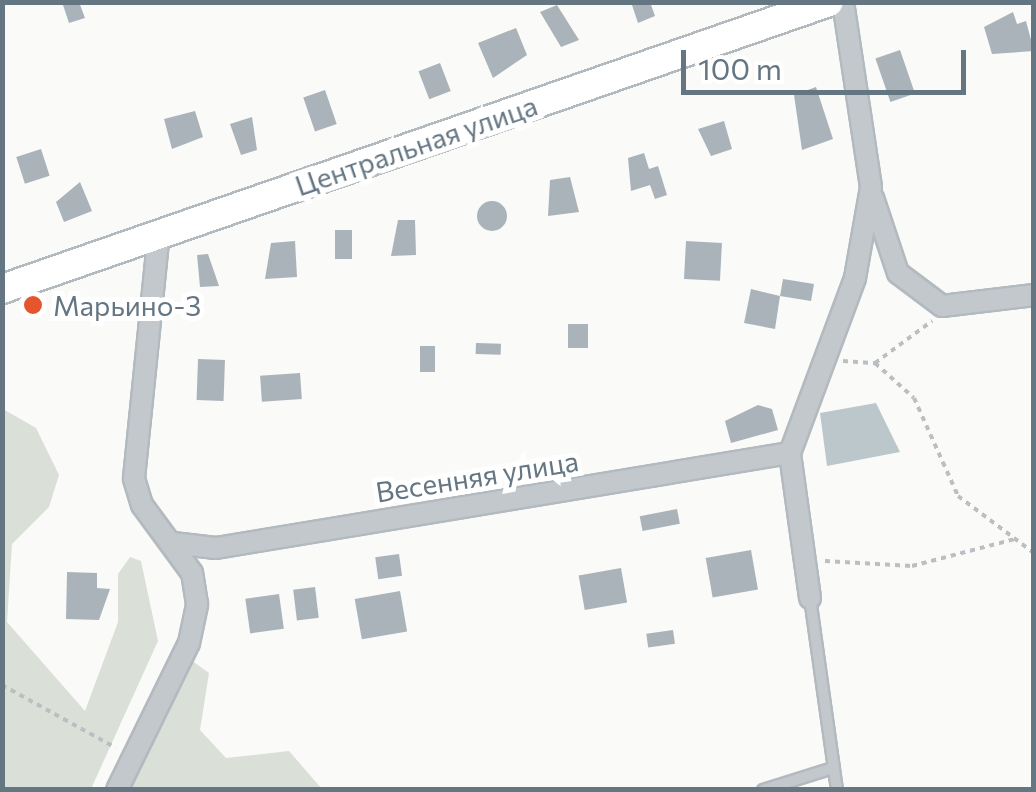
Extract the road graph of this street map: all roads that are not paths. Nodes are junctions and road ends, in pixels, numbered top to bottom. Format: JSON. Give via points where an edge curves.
{"nodes":[{"id":1,"x":829,"y":2,"type":"edge"},
{"id":2,"x":842,"y":2,"type":"edge"},
{"id":3,"x":870,"y":187,"type":"junction"},
{"id":4,"x":159,"y":234,"type":"junction"},
{"id":5,"x":2,"y":290,"type":"edge"},
{"id":6,"x":1034,"y":295,"type":"edge"},
{"id":7,"x":790,"y":453,"type":"junction"},
{"id":8,"x":173,"y":543,"type":"junction"},
{"id":9,"x":810,"y":598,"type":"joint"},
{"id":10,"x":830,"y":769,"type":"junction"},
{"id":11,"x":118,"y":790,"type":"edge"},
{"id":12,"x":763,"y":790,"type":"edge"},
{"id":13,"x":837,"y":790,"type":"edge"}],
"edges":[{"from":1,"to":4,"type":"main road","name":"Центральная улица"},
{"from":2,"to":3,"type":"street"},
{"from":3,"to":6,"type":"street","via":[[898,273],[954,306]]},
{"from":3,"to":7,"type":"street","via":[[855,278]]},
{"from":4,"to":5,"type":"main road","name":"Центральная улица"},
{"from":4,"to":8,"type":"street","via":[[134,478],[142,505]]},
{"from":7,"to":8,"type":"street","name":"Весенняя улица","via":[[216,548]]},
{"from":7,"to":9,"type":"street"},
{"from":8,"to":11,"type":"street","via":[[197,604],[189,643]]},
{"from":9,"to":10,"type":"lane"},
{"from":10,"to":12,"type":"lane"},
{"from":10,"to":13,"type":"lane"}]}
